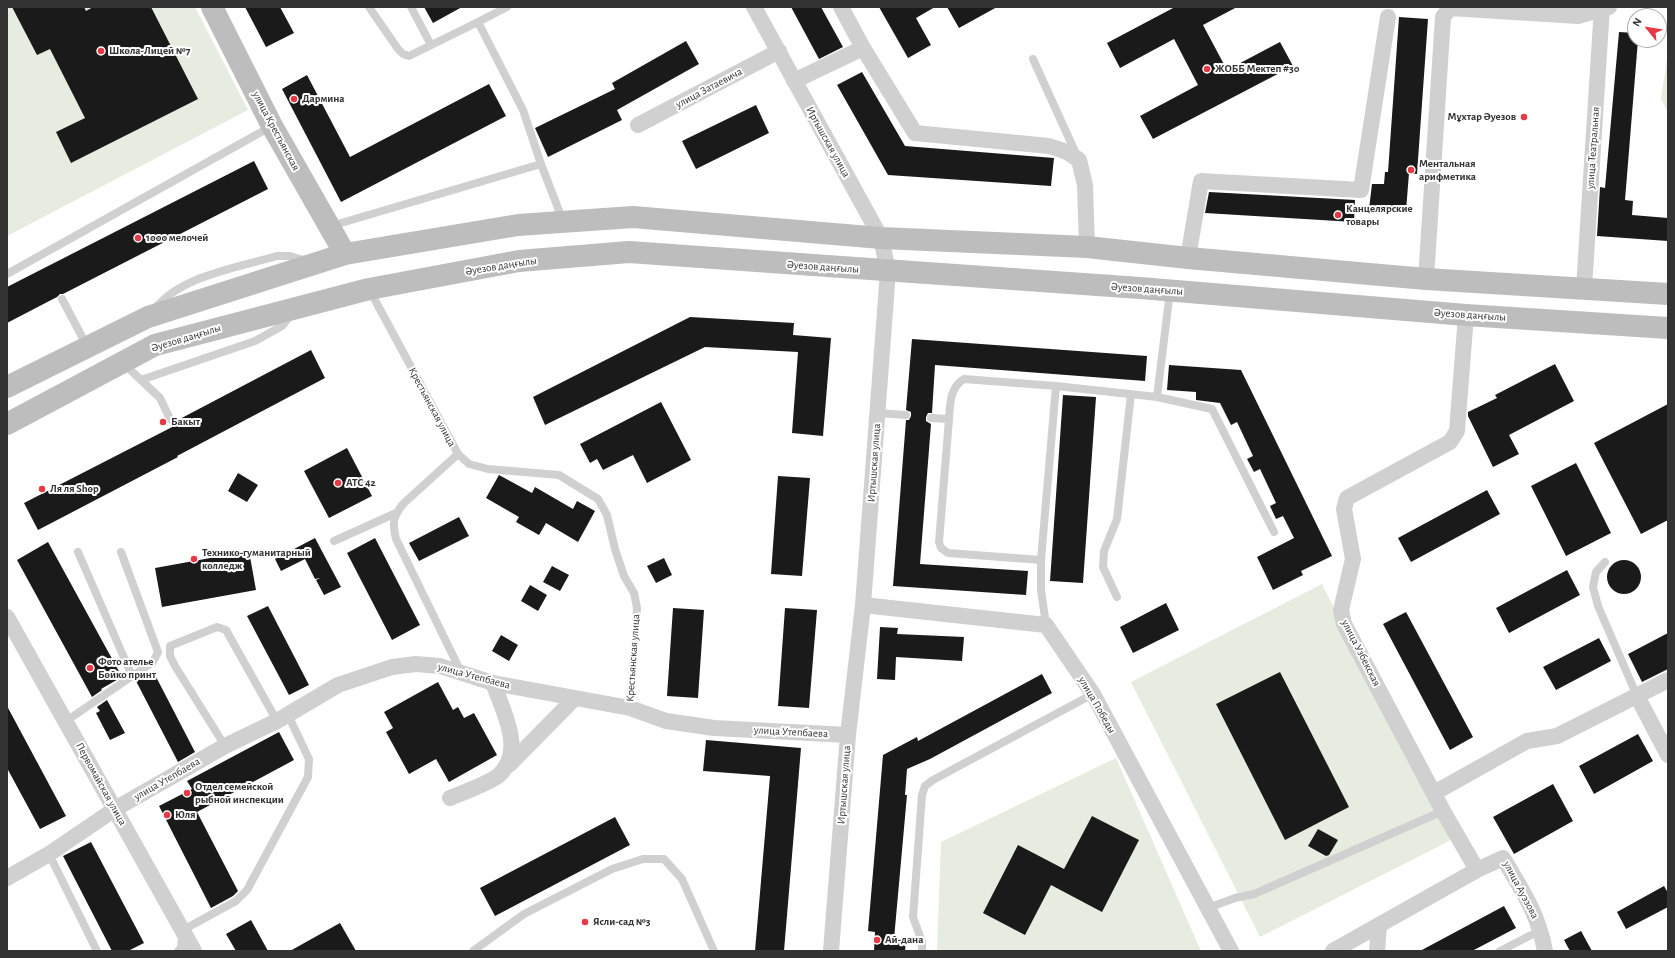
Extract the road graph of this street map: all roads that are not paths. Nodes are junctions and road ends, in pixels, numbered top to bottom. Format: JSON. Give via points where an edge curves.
{"nodes":[{"id":1,"x":212,"y":7,"type":"edge"},
{"id":2,"x":369,"y":7,"type":"edge"},
{"id":3,"x":411,"y":7,"type":"edge"},
{"id":4,"x":507,"y":7,"type":"edge"},
{"id":5,"x":754,"y":7,"type":"edge"},
{"id":6,"x":841,"y":7,"type":"edge"},
{"id":7,"x":1450,"y":8,"type":"edge"},
{"id":8,"x":1604,"y":8,"type":"edge"},
{"id":9,"x":1388,"y":17,"type":"dead end"},
{"id":10,"x":478,"y":22,"type":"junction"},
{"id":11,"x":431,"y":45,"type":"junction"},
{"id":12,"x":863,"y":48,"type":"junction"},
{"id":13,"x":779,"y":51,"type":"junction"},
{"id":14,"x":1034,"y":59,"type":"dead end"},
{"id":15,"x":794,"y":81,"type":"junction"},
{"id":16,"x":638,"y":124,"type":"dead end"},
{"id":17,"x":272,"y":126,"type":"junction"},
{"id":18,"x":1079,"y":160,"type":"junction"},
{"id":19,"x":541,"y":164,"type":"junction"},
{"id":20,"x":564,"y":222,"type":"junction"},
{"id":21,"x":329,"y":227,"type":"junction"},
{"id":22,"x":881,"y":238,"type":"junction"},
{"id":23,"x":1087,"y":247,"type":"junction"},
{"id":24,"x":344,"y":254,"type":"junction"},
{"id":25,"x":1188,"y":258,"type":"junction"},
{"id":26,"x":888,"y":271,"type":"junction"},
{"id":27,"x":7,"y":274,"type":"edge"},
{"id":28,"x":1426,"y":279,"type":"junction"},
{"id":29,"x":1584,"y":288,"type":"junction"},
{"id":30,"x":369,"y":289,"type":"junction"},
{"id":31,"x":1170,"y":290,"type":"junction"},
{"id":32,"x":1668,"y":294,"type":"edge"},
{"id":33,"x":62,"y":299,"type":"dead end"},
{"id":34,"x":297,"y":308,"type":"junction"},
{"id":35,"x":1466,"y":315,"type":"junction"},
{"id":36,"x":1668,"y":328,"type":"edge"},
{"id":37,"x":87,"y":347,"type":"junction"},
{"id":38,"x":122,"y":363,"type":"junction"},
{"id":39,"x":141,"y":380,"type":"junction"},
{"id":40,"x":1056,"y":386,"type":"junction"},
{"id":41,"x":7,"y":387,"type":"edge"},
{"id":42,"x":1131,"y":394,"type":"junction"},
{"id":43,"x":1157,"y":397,"type":"junction"},
{"id":44,"x":878,"y":413,"type":"junction"},
{"id":45,"x":906,"y":415,"type":"dead end"},
{"id":46,"x":931,"y":418,"type":"dead end"},
{"id":47,"x":170,"y":419,"type":"dead end"},
{"id":48,"x":949,"y":419,"type":"junction"},
{"id":49,"x":7,"y":424,"type":"edge"},
{"id":50,"x":458,"y":454,"type":"junction"},
{"id":51,"x":396,"y":513,"type":"junction"},
{"id":52,"x":1274,"y":532,"type":"dead end"},
{"id":53,"x":334,"y":540,"type":"dead end"},
{"id":54,"x":78,"y":552,"type":"dead end"},
{"id":55,"x":121,"y":552,"type":"dead end"},
{"id":56,"x":1041,"y":560,"type":"junction"},
{"id":57,"x":1605,"y":562,"type":"dead end"},
{"id":58,"x":1117,"y":597,"type":"dead end"},
{"id":59,"x":863,"y":605,"type":"junction"},
{"id":60,"x":7,"y":617,"type":"edge"},
{"id":61,"x":1046,"y":625,"type":"junction"},
{"id":62,"x":170,"y":646,"type":"junction"},
{"id":63,"x":158,"y":652,"type":"junction"},
{"id":64,"x":461,"y":672,"type":"junction"},
{"id":65,"x":132,"y":676,"type":"junction"},
{"id":66,"x":1668,"y":680,"type":"edge"},
{"id":67,"x":493,"y":683,"type":"junction"},
{"id":68,"x":1093,"y":694,"type":"junction"},
{"id":69,"x":1637,"y":696,"type":"junction"},
{"id":70,"x":575,"y":698,"type":"junction"},
{"id":71,"x":630,"y":708,"type":"junction"},
{"id":72,"x":282,"y":718,"type":"junction"},
{"id":73,"x":66,"y":721,"type":"junction"},
{"id":74,"x":848,"y":735,"type":"junction"},
{"id":75,"x":225,"y":746,"type":"junction"},
{"id":76,"x":1668,"y":755,"type":"edge"},
{"id":77,"x":508,"y":766,"type":"junction"},
{"id":78,"x":1434,"y":793,"type":"junction"},
{"id":79,"x":450,"y":798,"type":"dead end"},
{"id":80,"x":115,"y":809,"type":"junction"},
{"id":81,"x":1443,"y":811,"type":"junction"},
{"id":82,"x":49,"y":854,"type":"junction"},
{"id":83,"x":1477,"y":870,"type":"junction"},
{"id":84,"x":7,"y":878,"type":"edge"},
{"id":85,"x":1208,"y":908,"type":"junction"},
{"id":86,"x":1379,"y":925,"type":"junction"},
{"id":87,"x":183,"y":930,"type":"junction"},
{"id":88,"x":1541,"y":930,"type":"junction"},
{"id":89,"x":97,"y":951,"type":"edge"},
{"id":90,"x":178,"y":951,"type":"edge"},
{"id":91,"x":194,"y":951,"type":"edge"},
{"id":92,"x":473,"y":951,"type":"edge"},
{"id":93,"x":714,"y":951,"type":"edge"},
{"id":94,"x":831,"y":951,"type":"edge"},
{"id":95,"x":922,"y":951,"type":"edge"},
{"id":96,"x":1231,"y":951,"type":"edge"},
{"id":97,"x":1333,"y":951,"type":"edge"},
{"id":98,"x":1377,"y":951,"type":"edge"},
{"id":99,"x":1500,"y":951,"type":"edge"},
{"id":100,"x":1545,"y":951,"type":"edge"}],
"edges":[{"from":1,"to":17,"type":"main road","name":"улица Крестьянская"},
{"from":2,"to":11,"type":"lane","via":[[403,54],[409,56]]},
{"from":3,"to":11,"type":"lane"},
{"from":4,"to":10,"type":"lane"},
{"from":5,"to":13,"type":"street","name":"Иртышская улица"},
{"from":6,"to":12,"type":"street"},
{"from":7,"to":8,"type":"street","via":[[1578,16]]},
{"from":7,"to":28,"type":"street","via":[[1443,17]]},
{"from":8,"to":29,"type":"street","name":"улица Театральная"},
{"from":9,"to":25,"type":"street","via":[[1361,190],[1201,181]]},
{"from":10,"to":11,"type":"lane"},
{"from":10,"to":19,"type":"lane","via":[[523,110]]},
{"from":12,"to":15,"type":"street"},
{"from":12,"to":18,"type":"street","via":[[915,133],[1049,146],[1067,152]]},
{"from":13,"to":15,"type":"street","name":"Иртышская улица"},
{"from":13,"to":16,"type":"street","name":"улица Затаевича"},
{"from":14,"to":18,"type":"lane"},
{"from":15,"to":22,"type":"street","name":"Иртышская улица"},
{"from":17,"to":21,"type":"main road","name":"улица Крестьянская"},
{"from":17,"to":27,"type":"lane"},
{"from":18,"to":23,"type":"street","via":[[1085,185]]},
{"from":19,"to":20,"type":"lane"},
{"from":19,"to":21,"type":"lane"},
{"from":20,"to":22,"type":"main road","via":[[633,217]]},
{"from":20,"to":24,"type":"main road","via":[[518,225]]},
{"from":21,"to":24,"type":"main road","name":"улица Крестьянская"},
{"from":22,"to":23,"type":"main road"},
{"from":22,"to":26,"type":"street","name":"Иртышская улица"},
{"from":23,"to":25,"type":"main road"},
{"from":24,"to":37,"type":"main road","via":[[148,317]]},
{"from":25,"to":28,"type":"main road"},
{"from":26,"to":30,"type":"main road","name":"Әуезов даңғылы","via":[[629,252],[519,261]]},
{"from":26,"to":31,"type":"main road","name":"Әуезов даңғылы"},
{"from":26,"to":44,"type":"street","name":"Иртышская улица"},
{"from":28,"to":29,"type":"main road"},
{"from":29,"to":32,"type":"main road"},
{"from":30,"to":34,"type":"main road","name":"Әуезов даңғылы"},
{"from":30,"to":50,"type":"lane","name":"Крестьянская улица"},
{"from":31,"to":35,"type":"main road","name":"Әуезов даңғылы"},
{"from":31,"to":43,"type":"lane"},
{"from":33,"to":37,"type":"lane"},
{"from":34,"to":38,"type":"main road","name":"Әуезов даңғылы","via":[[155,345]]},
{"from":34,"to":39,"type":"lane","via":[[282,326],[255,341]]},
{"from":35,"to":36,"type":"main road","name":"Әуезов даңғылы"},
{"from":35,"to":78,"type":"street","name":"улица Узбекская","via":[[1457,430],[1450,442],[1347,498],[1344,509],[1353,560],[1341,610],[1344,624]]},
{"from":37,"to":41,"type":"main road"},
{"from":38,"to":39,"type":"lane"},
{"from":38,"to":49,"type":"main road","name":"Әуезов даңғылы"},
{"from":39,"to":47,"type":"lane","via":[[160,398]]},
{"from":40,"to":42,"type":"lane"},
{"from":40,"to":48,"type":"lane","via":[[964,380],[957,383],[950,398]]},
{"from":40,"to":56,"type":"lane"},
{"from":42,"to":43,"type":"lane"},
{"from":42,"to":58,"type":"lane","via":[[1117,519],[1104,551],[1103,567]]},
{"from":43,"to":52,"type":"lane","via":[[1212,410]]},
{"from":44,"to":45,"type":"lane"},
{"from":44,"to":59,"type":"street","name":"Иртышская улица"},
{"from":46,"to":48,"type":"lane"},
{"from":48,"to":56,"type":"lane","via":[[939,542],[941,548],[948,553]]},
{"from":50,"to":51,"type":"lane"},
{"from":50,"to":71,"type":"lane","name":"Крестьянская улица","via":[[469,464],[488,469],[559,475],[598,499],[607,515],[615,549],[624,576],[634,593],[637,608]]},
{"from":51,"to":53,"type":"lane"},
{"from":51,"to":64,"type":"lane","via":[[393,525],[396,539]]},
{"from":54,"to":65,"type":"lane"},
{"from":55,"to":63,"type":"lane"},
{"from":56,"to":61,"type":"lane","via":[[1041,590]]},
{"from":57,"to":69,"type":"lane","via":[[1596,572],[1593,587],[1598,606]]},
{"from":59,"to":61,"type":"street"},
{"from":59,"to":74,"type":"street","name":"Иртышская улица"},
{"from":60,"to":73,"type":"street","name":"Первомайская улица"},
{"from":61,"to":68,"type":"street","name":"улица Победы"},
{"from":62,"to":63,"type":"lane"},
{"from":62,"to":72,"type":"lane","via":[[217,627],[226,630]]},
{"from":62,"to":75,"type":"lane","via":[[170,656]]},
{"from":63,"to":65,"type":"lane","via":[[153,662]]},
{"from":64,"to":67,"type":"street","name":"улица Утепбаева"},
{"from":64,"to":72,"type":"street","name":"улица Утепбаева","via":[[440,666],[416,664],[392,667],[338,685]]},
{"from":65,"to":73,"type":"lane"},
{"from":66,"to":69,"type":"street"},
{"from":67,"to":70,"type":"street","name":"улица Утепбаева"},
{"from":67,"to":77,"type":"street","via":[[512,737]]},
{"from":68,"to":85,"type":"street","name":"улица Победы"},
{"from":68,"to":95,"type":"lane","via":[[925,786],[922,795],[913,917],[922,942]]},
{"from":69,"to":76,"type":"street"},
{"from":69,"to":78,"type":"street","via":[[1557,736],[1527,741]]},
{"from":70,"to":71,"type":"street","name":"улица Утепбаева"},
{"from":70,"to":77,"type":"street"},
{"from":71,"to":74,"type":"street","name":"улица Утепбаева","via":[[666,721],[714,728]]},
{"from":72,"to":75,"type":"street","name":"улица Утепбаева"},
{"from":72,"to":87,"type":"lane","via":[[309,759],[308,777],[247,890],[236,901]]},
{"from":73,"to":80,"type":"street","name":"Первомайская улица"},
{"from":74,"to":94,"type":"street","name":"Иртышская улица"},
{"from":75,"to":80,"type":"street","name":"улица Утепбаева"},
{"from":77,"to":79,"type":"street","via":[[497,776]]},
{"from":78,"to":81,"type":"street","name":"улица Узбекская"},
{"from":80,"to":82,"type":"street","name":"улица Утепбаева"},
{"from":80,"to":87,"type":"street","name":"Первомайская улица"},
{"from":81,"to":83,"type":"street","name":"улица Узбекская"},
{"from":81,"to":85,"type":"lane","via":[[1254,894]]},
{"from":82,"to":84,"type":"street","name":"улица Утепбаева"},
{"from":82,"to":89,"type":"lane"},
{"from":83,"to":86,"type":"street"},
{"from":83,"to":88,"type":"street","name":"улица Ауэзова","via":[[1503,858],[1529,902]]},
{"from":85,"to":96,"type":"street","name":"улица Победы"},
{"from":86,"to":97,"type":"street"},
{"from":86,"to":98,"type":"street"},
{"from":87,"to":90,"type":"lane","via":[[181,948]]},
{"from":87,"to":91,"type":"street","name":"Первомайская улица"},
{"from":88,"to":99,"type":"lane"},
{"from":88,"to":100,"type":"street","name":"улица Ауэзова"},
{"from":92,"to":93,"type":"lane","via":[[524,914],[612,869],[643,859],[664,859],[682,879]]}]}
